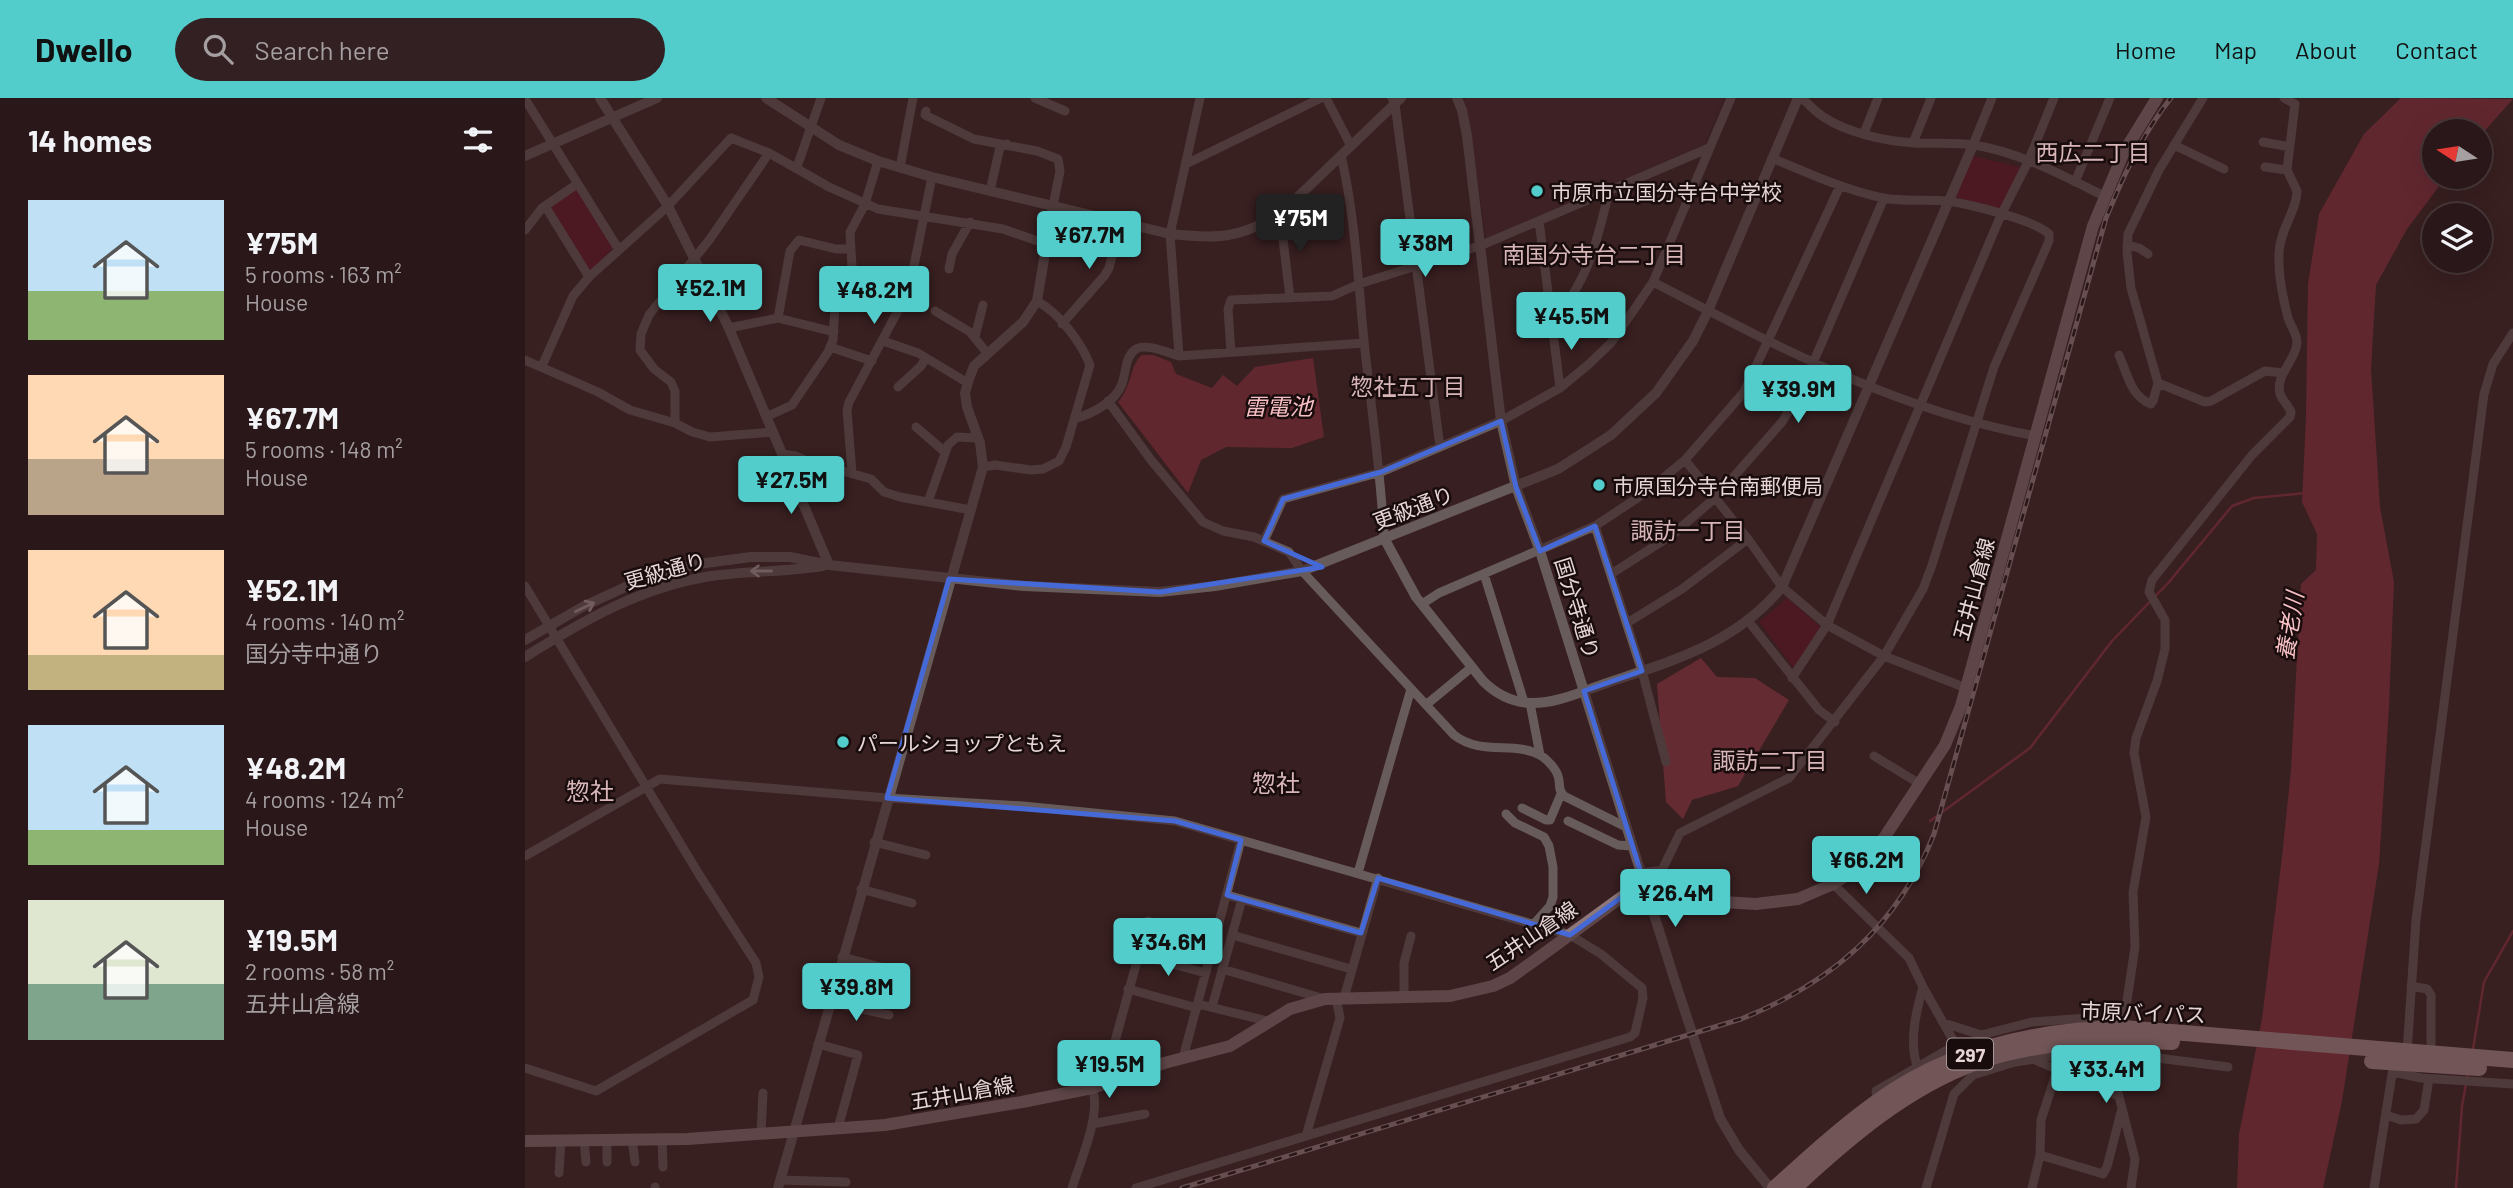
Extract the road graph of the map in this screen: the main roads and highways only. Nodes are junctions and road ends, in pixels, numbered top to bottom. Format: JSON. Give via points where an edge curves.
{"nodes":[{"id":1,"x":2157,"y":98,"type":"edge"},
{"id":2,"x":2122,"y":1033,"type":"junction"},
{"id":3,"x":2513,"y":1060,"type":"edge"},
{"id":4,"x":2386,"y":1062,"type":"junction"},
{"id":5,"x":2513,"y":1071,"type":"edge"},
{"id":6,"x":525,"y":1141,"type":"edge"},
{"id":7,"x":1772,"y":1188,"type":"edge"},
{"id":8,"x":1794,"y":1188,"type":"edge"}],
"edges":[{"from":1,"to":6,"type":"main road","name":"五井山倉線","via":[[2124,152],[2093,226],[1951,733],[1871,852],[1833,884],[1781,903],[1722,902],[1647,892],[1623,896],[1493,986],[1450,996],[1335,998],[1290,1009],[1230,1046],[1098,1086],[885,1125],[662,1139]]},
{"from":2,"to":4,"type":"highway","name":"市原バイパス","number":"297"},
{"from":2,"to":7,"type":"highway","name":"市原バイパス","number":"297","via":[[2061,1031],[1959,1051],[1878,1101]]},
{"from":2,"to":8,"type":"highway","name":"市原バイパス","number":"297","via":[[2004,1054],[1958,1070],[1891,1108]]},
{"from":3,"to":4,"type":"highway","name":"市原バイパス","number":"297","via":[[2407,1052]]},
{"from":4,"to":5,"type":"highway","name":"市原バイパス","number":"297"}]}
